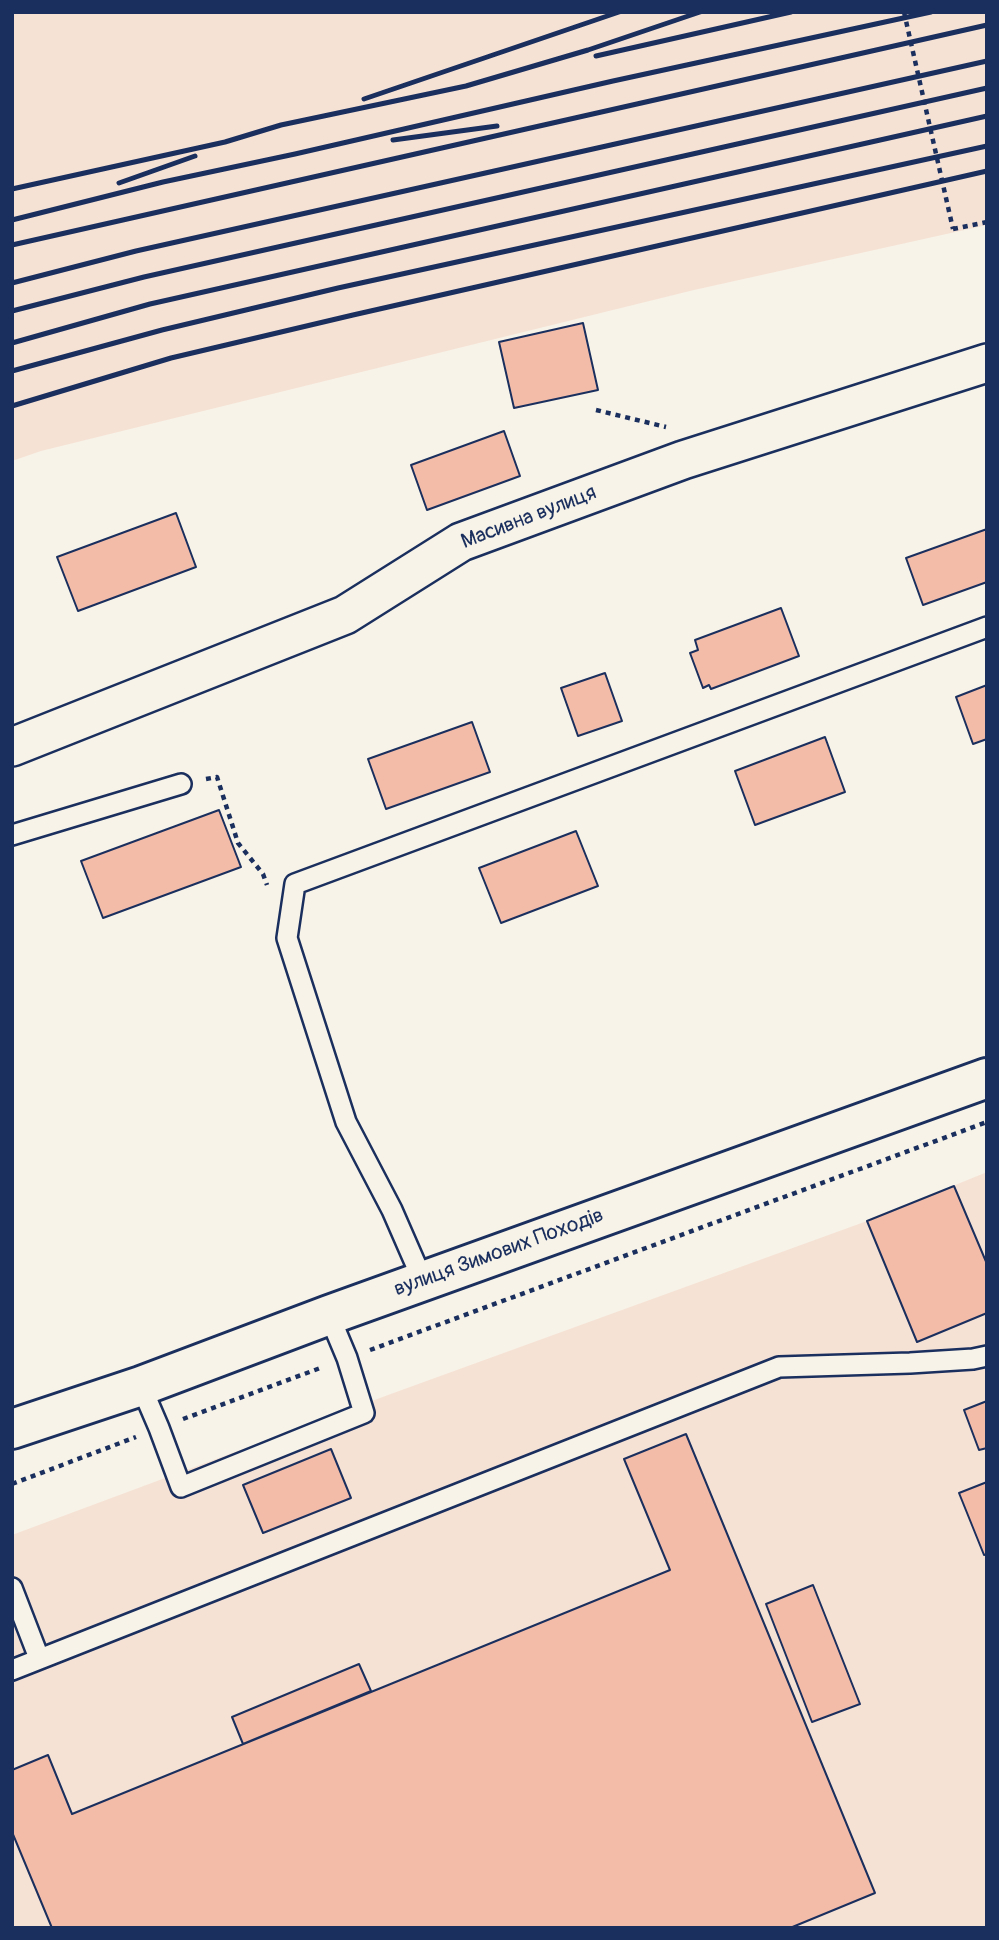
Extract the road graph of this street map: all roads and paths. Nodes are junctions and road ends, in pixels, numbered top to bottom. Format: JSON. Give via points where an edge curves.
{"nodes":[{"id":1,"x":904,"y":12,"type":"edge"},
{"id":2,"x":987,"y":222,"type":"edge"},
{"id":3,"x":987,"y":363,"type":"edge"},
{"id":4,"x":987,"y":627,"type":"edge"},
{"id":5,"x":12,"y":747,"type":"edge"},
{"id":6,"x":181,"y":784,"type":"joint"},
{"id":7,"x":12,"y":835,"type":"edge"},
{"id":8,"x":268,"y":887,"type":"dead end"},
{"id":9,"x":987,"y":1079,"type":"edge"},
{"id":10,"x":987,"y":1122,"type":"edge"},
{"id":11,"x":423,"y":1281,"type":"junction"},
{"id":12,"x":329,"y":1315,"type":"junction"},
{"id":13,"x":987,"y":1356,"type":"edge"},
{"id":14,"x":347,"y":1358,"type":"junction"},
{"id":15,"x":141,"y":1386,"type":"junction"},
{"id":16,"x":159,"y":1428,"type":"junction"},
{"id":17,"x":12,"y":1429,"type":"edge"},
{"id":18,"x":12,"y":1484,"type":"edge"},
{"id":19,"x":12,"y":1587,"type":"edge"},
{"id":20,"x":39,"y":1658,"type":"junction"},
{"id":21,"x":12,"y":1670,"type":"edge"}],
"edges":[{"from":1,"to":2,"type":"path","bridge":true,"via":[[953,229]]},
{"from":3,"to":5,"type":"street","name":"Масивна вулиця","via":[[683,460],[461,542],[345,615]]},
{"from":4,"to":11,"type":"lane","via":[[295,884],[287,938],[346,1122]]},
{"from":6,"to":7,"type":"lane"},
{"from":6,"to":8,"type":"path","via":[[217,777],[238,843]]},
{"from":9,"to":11,"type":"main road","name":"вулиця Зимових Походів"},
{"from":10,"to":14,"type":"path"},
{"from":11,"to":12,"type":"main road","name":"вулиця Зимових Походів"},
{"from":12,"to":14,"type":"lane"},
{"from":12,"to":15,"type":"main road","name":"вулиця Зимових Походів"},
{"from":13,"to":20,"type":"lane","via":[[779,1367]]},
{"from":14,"to":16,"type":"path"},
{"from":14,"to":16,"type":"lane","via":[[364,1413],[181,1487]]},
{"from":15,"to":16,"type":"lane"},
{"from":15,"to":17,"type":"main road","name":"вулиця Зимових Походів"},
{"from":16,"to":18,"type":"path"},
{"from":19,"to":20,"type":"lane"},
{"from":20,"to":21,"type":"lane"}]}
